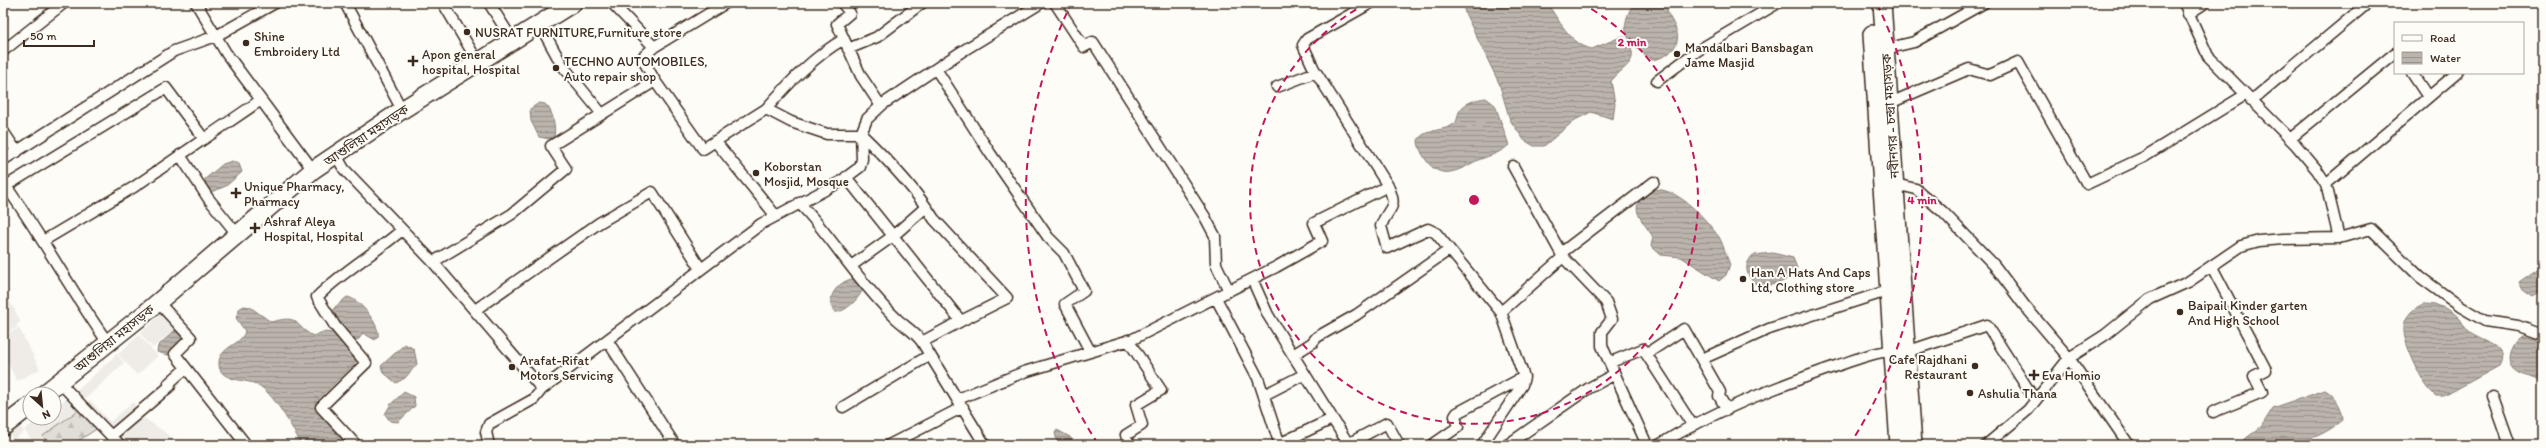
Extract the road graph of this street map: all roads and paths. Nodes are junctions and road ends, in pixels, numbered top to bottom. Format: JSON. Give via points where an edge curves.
{"nodes":[{"id":1,"x":64,"y":3,"type":"edge"},
{"id":2,"x":196,"y":3,"type":"edge"},
{"id":3,"x":275,"y":3,"type":"edge"},
{"id":4,"x":345,"y":3,"type":"edge"},
{"id":5,"x":443,"y":3,"type":"edge"},
{"id":6,"x":489,"y":3,"type":"edge"},
{"id":7,"x":572,"y":3,"type":"edge"},
{"id":8,"x":612,"y":3,"type":"edge"},
{"id":9,"x":726,"y":3,"type":"edge"},
{"id":10,"x":842,"y":3,"type":"edge"},
{"id":11,"x":922,"y":3,"type":"edge"},
{"id":12,"x":1041,"y":3,"type":"edge"},
{"id":13,"x":1055,"y":3,"type":"edge"},
{"id":14,"x":1370,"y":3,"type":"edge"},
{"id":15,"x":1778,"y":3,"type":"edge"},
{"id":16,"x":1870,"y":3,"type":"edge"},
{"id":17,"x":1882,"y":3,"type":"edge"},
{"id":18,"x":1984,"y":3,"type":"edge"},
{"id":19,"x":2184,"y":3,"type":"edge"},
{"id":20,"x":2206,"y":3,"type":"edge"},
{"id":21,"x":2368,"y":3,"type":"edge"},
{"id":22,"x":2188,"y":14,"type":"junction"},
{"id":23,"x":540,"y":25,"type":"junction"},
{"id":24,"x":216,"y":36,"type":"junction"},
{"id":25,"x":844,"y":39,"type":"junction"},
{"id":26,"x":513,"y":41,"type":"junction"},
{"id":27,"x":654,"y":47,"type":"junction"},
{"id":28,"x":848,"y":49,"type":"junction"},
{"id":29,"x":1885,"y":49,"type":"junction"},
{"id":30,"x":3,"y":51,"type":"edge"},
{"id":31,"x":2394,"y":54,"type":"edge"},
{"id":32,"x":478,"y":62,"type":"junction"},
{"id":33,"x":936,"y":69,"type":"junction"},
{"id":34,"x":1316,"y":72,"type":"junction"},
{"id":35,"x":2413,"y":74,"type":"edge"},
{"id":36,"x":2456,"y":74,"type":"edge"},
{"id":37,"x":655,"y":81,"type":"junction"},
{"id":38,"x":1657,"y":81,"type":"dead end"},
{"id":39,"x":1277,"y":87,"type":"dead end"},
{"id":40,"x":2428,"y":97,"type":"junction"},
{"id":41,"x":2248,"y":98,"type":"junction"},
{"id":42,"x":261,"y":100,"type":"junction"},
{"id":43,"x":1890,"y":103,"type":"junction"},
{"id":44,"x":881,"y":106,"type":"junction"},
{"id":45,"x":766,"y":109,"type":"junction"},
{"id":46,"x":402,"y":110,"type":"junction"},
{"id":47,"x":602,"y":114,"type":"junction"},
{"id":48,"x":3,"y":131,"type":"edge"},
{"id":49,"x":862,"y":134,"type":"junction"},
{"id":50,"x":204,"y":139,"type":"junction"},
{"id":51,"x":2290,"y":139,"type":"junction"},
{"id":52,"x":715,"y":142,"type":"junction"},
{"id":53,"x":17,"y":152,"type":"junction"},
{"id":54,"x":180,"y":155,"type":"junction"},
{"id":55,"x":336,"y":155,"type":"junction"},
{"id":56,"x":3,"y":160,"type":"edge"},
{"id":57,"x":1513,"y":166,"type":"dead end"},
{"id":58,"x":313,"y":170,"type":"junction"},
{"id":59,"x":846,"y":177,"type":"junction"},
{"id":60,"x":1654,"y":182,"type":"dead end"},
{"id":61,"x":5,"y":184,"type":"edge"},
{"id":62,"x":1895,"y":184,"type":"junction"},
{"id":63,"x":2326,"y":184,"type":"junction"},
{"id":64,"x":1388,"y":186,"type":"junction"},
{"id":65,"x":799,"y":203,"type":"junction"},
{"id":66,"x":926,"y":207,"type":"junction"},
{"id":67,"x":776,"y":216,"type":"junction"},
{"id":68,"x":402,"y":230,"type":"junction"},
{"id":69,"x":237,"y":234,"type":"junction"},
{"id":70,"x":893,"y":236,"type":"junction"},
{"id":71,"x":2339,"y":238,"type":"junction"},
{"id":72,"x":43,"y":241,"type":"junction"},
{"id":73,"x":1449,"y":250,"type":"junction"},
{"id":74,"x":1562,"y":255,"type":"junction"},
{"id":75,"x":433,"y":262,"type":"junction"},
{"id":76,"x":851,"y":266,"type":"junction"},
{"id":77,"x":2212,"y":267,"type":"junction"},
{"id":78,"x":701,"y":269,"type":"junction"},
{"id":79,"x":1252,"y":279,"type":"junction"},
{"id":80,"x":1890,"y":290,"type":"junction"},
{"id":81,"x":1229,"y":291,"type":"junction"},
{"id":82,"x":1216,"y":298,"type":"junction"},
{"id":83,"x":158,"y":302,"type":"junction"},
{"id":84,"x":475,"y":310,"type":"junction"},
{"id":85,"x":1501,"y":312,"type":"junction"},
{"id":86,"x":961,"y":321,"type":"junction"},
{"id":87,"x":2543,"y":335,"type":"edge"},
{"id":88,"x":607,"y":340,"type":"junction"},
{"id":89,"x":1128,"y":340,"type":"junction"},
{"id":90,"x":922,"y":342,"type":"junction"},
{"id":91,"x":108,"y":343,"type":"junction"},
{"id":92,"x":1090,"y":350,"type":"junction"},
{"id":93,"x":1900,"y":351,"type":"junction"},
{"id":94,"x":1646,"y":354,"type":"junction"},
{"id":95,"x":930,"y":355,"type":"junction"},
{"id":96,"x":1293,"y":355,"type":"junction"},
{"id":97,"x":2069,"y":358,"type":"junction"},
{"id":98,"x":1702,"y":359,"type":"junction"},
{"id":99,"x":1611,"y":362,"type":"junction"},
{"id":100,"x":186,"y":368,"type":"junction"},
{"id":101,"x":1305,"y":374,"type":"junction"},
{"id":102,"x":1615,"y":374,"type":"junction"},
{"id":103,"x":1524,"y":377,"type":"junction"},
{"id":104,"x":59,"y":382,"type":"junction"},
{"id":105,"x":54,"y":386,"type":"edge"},
{"id":106,"x":542,"y":389,"type":"junction"},
{"id":107,"x":1264,"y":395,"type":"junction"},
{"id":108,"x":2493,"y":397,"type":"dead end"},
{"id":109,"x":2035,"y":400,"type":"junction"},
{"id":110,"x":960,"y":403,"type":"junction"},
{"id":111,"x":844,"y":407,"type":"dead end"},
{"id":112,"x":1727,"y":410,"type":"junction"},
{"id":113,"x":22,"y":412,"type":"edge"},
{"id":114,"x":2213,"y":412,"type":"dead end"},
{"id":115,"x":1332,"y":419,"type":"junction"},
{"id":116,"x":1693,"y":426,"type":"junction"},
{"id":117,"x":3,"y":427,"type":"edge"},
{"id":118,"x":111,"y":436,"type":"junction"},
{"id":119,"x":1676,"y":441,"type":"edge"},
{"id":120,"x":120,"y":445,"type":"edge"},
{"id":121,"x":240,"y":445,"type":"edge"},
{"id":122,"x":356,"y":445,"type":"edge"},
{"id":123,"x":489,"y":445,"type":"edge"},
{"id":124,"x":675,"y":445,"type":"edge"},
{"id":125,"x":889,"y":445,"type":"edge"},
{"id":126,"x":985,"y":445,"type":"edge"},
{"id":127,"x":1129,"y":445,"type":"edge"},
{"id":128,"x":1279,"y":445,"type":"edge"},
{"id":129,"x":1348,"y":445,"type":"edge"},
{"id":130,"x":1399,"y":445,"type":"edge"},
{"id":131,"x":1432,"y":445,"type":"edge"},
{"id":132,"x":1482,"y":445,"type":"edge"},
{"id":133,"x":1508,"y":445,"type":"edge"},
{"id":134,"x":1647,"y":445,"type":"edge"},
{"id":135,"x":1659,"y":445,"type":"edge"},
{"id":136,"x":1899,"y":445,"type":"edge"},
{"id":137,"x":1913,"y":445,"type":"edge"},
{"id":138,"x":1986,"y":445,"type":"edge"},
{"id":139,"x":2129,"y":445,"type":"edge"},
{"id":140,"x":2510,"y":445,"type":"edge"}],
"edges":[{"from":1,"to":30,"type":"street"},
{"from":2,"to":24,"type":"street"},
{"from":3,"to":24,"type":"street"},
{"from":4,"to":46,"type":"street"},
{"from":5,"to":32,"type":"street"},
{"from":6,"to":26,"type":"street"},
{"from":7,"to":23,"type":"highway","name":"আশুলিয়া মহাসড়ক"},
{"from":8,"to":27,"type":"street"},
{"from":9,"to":27,"type":"street"},
{"from":10,"to":25,"type":"street","via":[[850,13],[837,24]]},
{"from":11,"to":28,"type":"street","via":[[877,37]]},
{"from":12,"to":33,"type":"street"},
{"from":13,"to":81,"type":"street","via":[[1084,47],[1093,42],[1205,217],[1215,236],[1216,264]]},
{"from":14,"to":34,"type":"street","via":[[1307,39],[1303,45]]},
{"from":15,"to":38,"type":"street","via":[[1697,51]]},
{"from":16,"to":80,"type":"highway","name":"নবীনগর - চন্দ্রা মহাসড়ক"},
{"from":17,"to":29,"type":"highway","name":"নবীনগর - চন্দ্রা মহাসড়ক"},
{"from":18,"to":29,"type":"street","via":[[1914,42]]},
{"from":19,"to":22,"type":"street"},
{"from":20,"to":22,"type":"street"},
{"from":21,"to":41,"type":"street"},
{"from":22,"to":41,"type":"street","via":[[2208,56]]},
{"from":23,"to":26,"type":"highway","name":"আশুলিয়া মহাসড়ক"},
{"from":23,"to":47,"type":"street","via":[[562,65]]},
{"from":24,"to":42,"type":"street"},
{"from":24,"to":53,"type":"street","via":[[174,51]]},
{"from":25,"to":28,"type":"street"},
{"from":25,"to":45,"type":"street","via":[[819,54],[792,79]]},
{"from":26,"to":32,"type":"highway","name":"আশুলিয়া মহাসড়ক"},
{"from":27,"to":37,"type":"street","via":[[642,58]]},
{"from":28,"to":44,"type":"street","via":[[861,76]]},
{"from":29,"to":43,"type":"highway","name":"নবীনগর - চন্দ্রা মহাসড়ক"},
{"from":31,"to":51,"type":"street"},
{"from":32,"to":46,"type":"highway","name":"আশুলিয়া মহাসড়ক"},
{"from":33,"to":44,"type":"street"},
{"from":33,"to":92,"type":"street","via":[[994,160],[1048,237],[1064,253],[1084,291],[1065,304]]},
{"from":34,"to":39,"type":"street"},
{"from":34,"to":64,"type":"street"},
{"from":35,"to":40,"type":"street"},
{"from":36,"to":40,"type":"street"},
{"from":37,"to":47,"type":"street"},
{"from":37,"to":52,"type":"street","via":[[703,149]]},
{"from":40,"to":63,"type":"street"},
{"from":41,"to":43,"type":"street","via":[[2144,157],[2087,184],[2018,62],[1990,75],[1969,69]]},
{"from":41,"to":51,"type":"street"},
{"from":42,"to":50,"type":"street"},
{"from":42,"to":58,"type":"street"},
{"from":43,"to":62,"type":"highway","name":"নবীনগর - চন্দ্রা মহাসড়ক"},
{"from":44,"to":49,"type":"street","via":[[867,119]]},
{"from":45,"to":49,"type":"street","via":[[791,122],[827,134]]},
{"from":45,"to":52,"type":"street"},
{"from":46,"to":55,"type":"highway","name":"আশুলিয়া মহাসড়ক"},
{"from":47,"to":75,"type":"street","via":[[551,146],[566,169],[512,214]]},
{"from":48,"to":53,"type":"street"},
{"from":49,"to":59,"type":"street","via":[[860,167]]},
{"from":49,"to":66,"type":"street","via":[[885,157]]},
{"from":50,"to":54,"type":"street"},
{"from":50,"to":61,"type":"street","via":[[166,88]]},
{"from":51,"to":63,"type":"street"},
{"from":52,"to":67,"type":"street"},
{"from":53,"to":56,"type":"street"},
{"from":54,"to":69,"type":"street","via":[[208,198]]},
{"from":54,"to":72,"type":"street"},
{"from":55,"to":58,"type":"highway","name":"আশুলিয়া মহাসড়ক"},
{"from":55,"to":68,"type":"street","via":[[344,169]]},
{"from":57,"to":74,"type":"street"},
{"from":58,"to":69,"type":"highway","name":"আশুলিয়া মহাসড়ক"},
{"from":59,"to":65,"type":"street"},
{"from":59,"to":70,"type":"street"},
{"from":60,"to":74,"type":"street"},
{"from":61,"to":72,"type":"street"},
{"from":62,"to":93,"type":"highway","name":"নবীনগর - চন্দ্রা মহাসড়ক"},
{"from":62,"to":97,"type":"street","via":[[1916,188],[1943,212],[1994,265]]},
{"from":63,"to":71,"type":"street"},
{"from":64,"to":73,"type":"street","via":[[1394,199],[1394,206],[1382,226],[1387,248],[1428,229],[1436,234]]},
{"from":64,"to":79,"type":"street","via":[[1314,223],[1322,241]]},
{"from":65,"to":67,"type":"street"},
{"from":65,"to":76,"type":"street","via":[[818,222]]},
{"from":66,"to":70,"type":"street"},
{"from":66,"to":86,"type":"street","via":[[1006,298]]},
{"from":67,"to":78,"type":"street"},
{"from":68,"to":75,"type":"street"},
{"from":68,"to":122,"type":"street","via":[[378,251],[336,279],[317,298],[334,326],[366,363],[321,407]]},
{"from":69,"to":83,"type":"highway","name":"আশুলিয়া মহাসড়ক"},
{"from":70,"to":76,"type":"street"},
{"from":70,"to":86,"type":"street"},
{"from":71,"to":77,"type":"street","via":[[2259,241],[2241,246]]},
{"from":71,"to":87,"type":"street","via":[[2371,229],[2420,277],[2460,307],[2485,321],[2518,326]]},
{"from":72,"to":91,"type":"street"},
{"from":73,"to":85,"type":"street"},
{"from":73,"to":96,"type":"street"},
{"from":74,"to":85,"type":"street"},
{"from":74,"to":99,"type":"street","via":[[1606,302],[1610,310],[1612,319],[1604,327],[1602,346]]},
{"from":75,"to":84,"type":"street"},
{"from":76,"to":90,"type":"street","via":[[895,317],[915,331]]},
{"from":77,"to":97,"type":"street","via":[[2188,282],[2150,299],[2105,335]]},
{"from":77,"to":114,"type":"street","via":[[2266,370],[2254,376],[2262,392]]},
{"from":78,"to":84,"type":"street","via":[[652,192],[599,224]]},
{"from":78,"to":88,"type":"street"},
{"from":79,"to":81,"type":"street"},
{"from":79,"to":96,"type":"street","via":[[1268,315]]},
{"from":80,"to":93,"type":"highway","name":"নবীনগর - চন্দ্রা মহাসড়ক"},
{"from":80,"to":98,"type":"street","via":[[1769,329]]},
{"from":81,"to":82,"type":"street"},
{"from":82,"to":89,"type":"street"},
{"from":82,"to":107,"type":"street","via":[[1258,378]]},
{"from":83,"to":91,"type":"highway","name":"আশুলিয়া মহাসড়ক"},
{"from":83,"to":100,"type":"street","via":[[191,338],[176,354]]},
{"from":84,"to":106,"type":"street"},
{"from":85,"to":103,"type":"street"},
{"from":86,"to":90,"type":"street"},
{"from":88,"to":106,"type":"street"},
{"from":88,"to":124,"type":"street"},
{"from":89,"to":92,"type":"street"},
{"from":89,"to":127,"type":"street","via":[[1161,390],[1136,405],[1142,425],[1126,435]]},
{"from":90,"to":95,"type":"street"},
{"from":91,"to":104,"type":"highway","name":"আশুলিয়া মহাসড়ক"},
{"from":92,"to":110,"type":"street","via":[[992,383]]},
{"from":93,"to":109,"type":"street","via":[[1987,325]]},
{"from":93,"to":112,"type":"street","via":[[1884,351],[1821,372]]},
{"from":93,"to":136,"type":"highway","name":"নবীনগর - চন্দ্রা মহাসড়ক"},
{"from":93,"to":137,"type":"highway","name":"নবীনগর - চন্দ্রা মহাসড়ক"},
{"from":94,"to":98,"type":"street","via":[[1684,329]]},
{"from":94,"to":99,"type":"street","via":[[1640,349]]},
{"from":94,"to":116,"type":"street"},
{"from":95,"to":110,"type":"street"},
{"from":95,"to":111,"type":"street"},
{"from":96,"to":101,"type":"street"},
{"from":97,"to":109,"type":"street"},
{"from":97,"to":139,"type":"street"},
{"from":98,"to":112,"type":"street"},
{"from":99,"to":102,"type":"street"},
{"from":100,"to":118,"type":"street","via":[[169,383],[170,386]]},
{"from":100,"to":121,"type":"street","via":[[244,442]]},
{"from":101,"to":107,"type":"street"},
{"from":101,"to":115,"type":"street"},
{"from":102,"to":133,"type":"street","via":[[1589,388]]},
{"from":102,"to":134,"type":"street"},
{"from":103,"to":131,"type":"street","via":[[1457,413],[1455,416],[1458,427]]},
{"from":103,"to":132,"type":"street","via":[[1522,385]]},
{"from":104,"to":105,"type":"highway","name":"আশুলিয়া মহাসড়ক"},
{"from":104,"to":118,"type":"street"},
{"from":106,"to":123,"type":"street","via":[[534,399],[489,424],[486,432]]},
{"from":107,"to":128,"type":"street"},
{"from":108,"to":140,"type":"street"},
{"from":109,"to":138,"type":"street","via":[[2028,410]]},
{"from":110,"to":125,"type":"street"},
{"from":110,"to":126,"type":"street"},
{"from":112,"to":116,"type":"street"},
{"from":113,"to":117,"type":"highway"},
{"from":115,"to":128,"type":"street"},
{"from":115,"to":129,"type":"street"},
{"from":116,"to":119,"type":"street"},
{"from":118,"to":120,"type":"street"},
{"from":119,"to":135,"type":"street"},
{"from":129,"to":130,"type":"street","via":[[1387,423]]}]}
